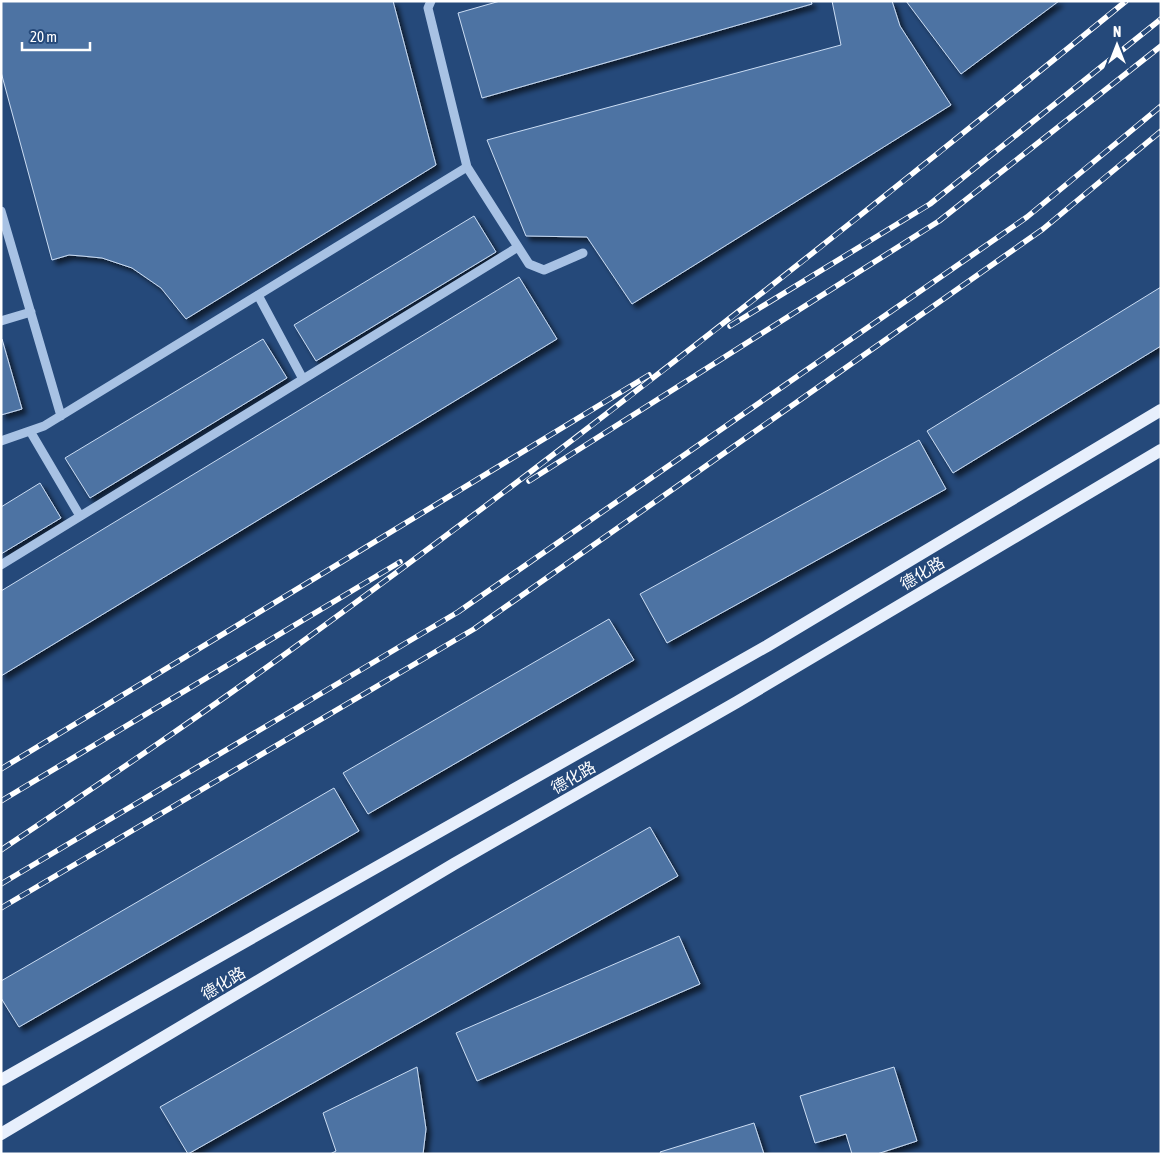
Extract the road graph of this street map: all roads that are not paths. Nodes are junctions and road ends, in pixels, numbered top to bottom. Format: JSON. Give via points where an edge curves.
{"nodes":[{"id":1,"x":431,"y":1,"type":"edge"},
{"id":2,"x":467,"y":167,"type":"junction"},
{"id":3,"x":1,"y":211,"type":"edge"},
{"id":4,"x":518,"y":247,"type":"junction"},
{"id":5,"x":583,"y":253,"type":"dead end"},
{"id":6,"x":258,"y":295,"type":"junction"},
{"id":7,"x":30,"y":312,"type":"junction"},
{"id":8,"x":1,"y":320,"type":"edge"},
{"id":9,"x":303,"y":379,"type":"junction"},
{"id":10,"x":1161,"y":410,"type":"edge"},
{"id":11,"x":60,"y":416,"type":"junction"},
{"id":12,"x":30,"y":431,"type":"junction"},
{"id":13,"x":1,"y":441,"type":"edge"},
{"id":14,"x":1161,"y":450,"type":"edge"},
{"id":15,"x":80,"y":516,"type":"junction"},
{"id":16,"x":1,"y":565,"type":"edge"},
{"id":17,"x":1,"y":1080,"type":"edge"},
{"id":18,"x":1,"y":1134,"type":"edge"}],
"edges":[{"from":1,"to":2,"type":"street","via":[[428,8]]},
{"from":2,"to":4,"type":"street"},
{"from":2,"to":6,"type":"street"},
{"from":3,"to":7,"type":"street"},
{"from":4,"to":5,"type":"street","via":[[529,264],[544,270]]},
{"from":4,"to":9,"type":"street"},
{"from":6,"to":9,"type":"street"},
{"from":6,"to":11,"type":"street"},
{"from":7,"to":8,"type":"street"},
{"from":7,"to":11,"type":"street"},
{"from":9,"to":15,"type":"street"},
{"from":10,"to":17,"type":"main road","name":"德化路","via":[[767,646]]},
{"from":11,"to":12,"type":"street"},
{"from":12,"to":13,"type":"street"},
{"from":12,"to":15,"type":"street"},
{"from":14,"to":18,"type":"main road","name":"德化路"},
{"from":15,"to":16,"type":"street"}]}
